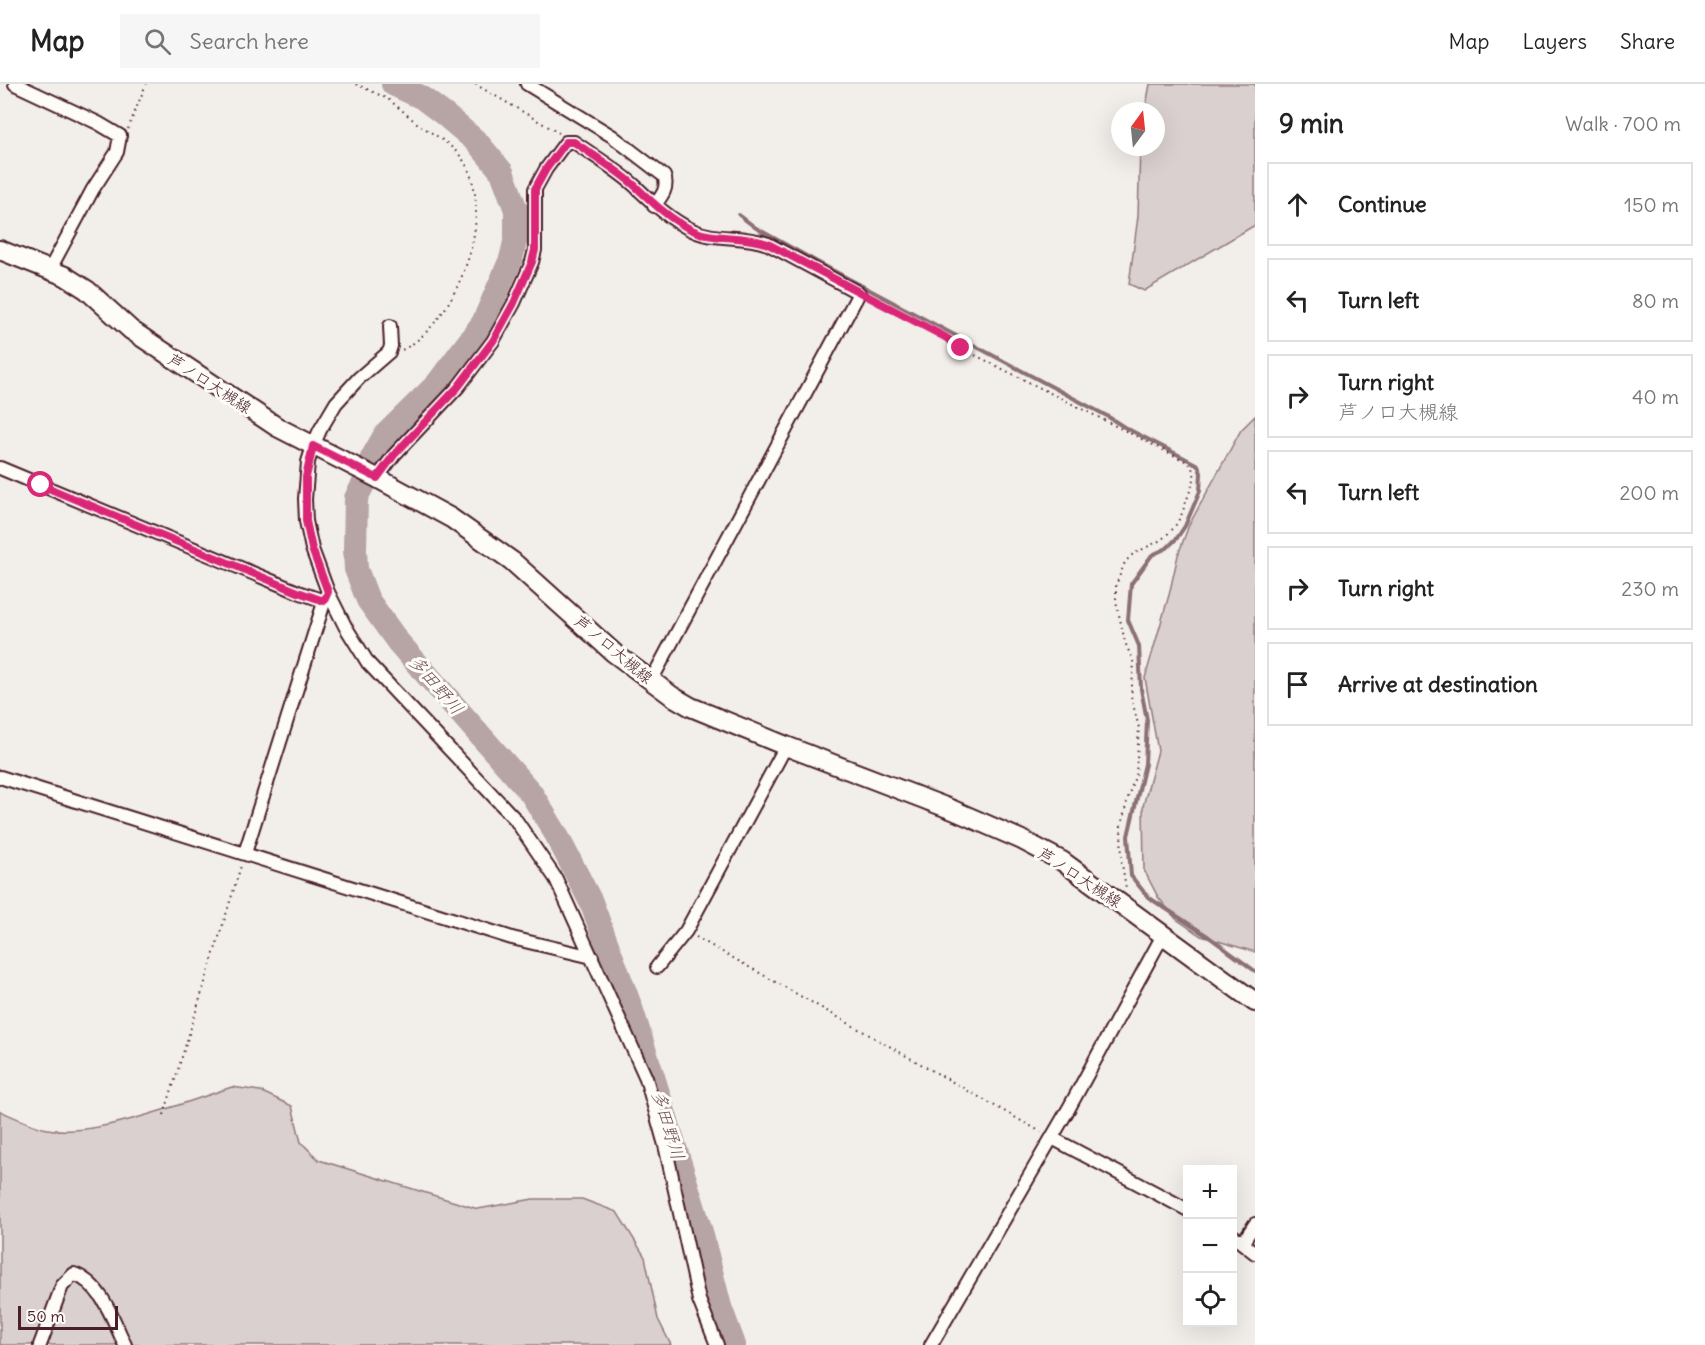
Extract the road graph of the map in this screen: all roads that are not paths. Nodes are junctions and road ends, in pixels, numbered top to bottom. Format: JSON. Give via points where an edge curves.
{"nodes":[{"id":1,"x":15,"y":84,"type":"edge"},
{"id":2,"x":527,"y":84,"type":"edge"},
{"id":3,"x":654,"y":206,"type":"junction"},
{"id":4,"x":0,"y":250,"type":"edge"},
{"id":5,"x":50,"y":269,"type":"junction"},
{"id":6,"x":390,"y":326,"type":"dead end"},
{"id":7,"x":313,"y":446,"type":"junction"},
{"id":8,"x":0,"y":468,"type":"edge"},
{"id":9,"x":377,"y":478,"type":"junction"},
{"id":10,"x":326,"y":597,"type":"junction"},
{"id":11,"x":651,"y":681,"type":"junction"},
{"id":12,"x":786,"y":746,"type":"junction"},
{"id":13,"x":0,"y":777,"type":"edge"},
{"id":14,"x":245,"y":854,"type":"junction"},
{"id":15,"x":1163,"y":935,"type":"junction"},
{"id":16,"x":592,"y":957,"type":"junction"},
{"id":17,"x":657,"y":967,"type":"dead end"},
{"id":18,"x":1255,"y":1002,"type":"edge"},
{"id":19,"x":1052,"y":1138,"type":"junction"},
{"id":20,"x":1183,"y":1207,"type":"edge"},
{"id":21,"x":1255,"y":1224,"type":"edge"},
{"id":22,"x":1238,"y":1239,"type":"edge"},
{"id":23,"x":1255,"y":1252,"type":"edge"},
{"id":24,"x":40,"y":1345,"type":"edge"},
{"id":25,"x":125,"y":1345,"type":"edge"},
{"id":26,"x":717,"y":1345,"type":"edge"},
{"id":27,"x":931,"y":1345,"type":"edge"}],
"edges":[{"from":1,"to":5,"type":"street","via":[[120,136],[117,152]]},
{"from":2,"to":3,"type":"street","via":[[612,136],[664,176],[664,191]]},
{"from":3,"to":9,"type":"street","via":[[633,185],[574,142],[560,147],[535,189],[532,262],[493,341],[458,387]]},
{"from":3,"to":11,"type":"street","via":[[706,236],[743,237],[768,244],[859,293]]},
{"from":4,"to":5,"type":"main road","name":"芦ノ口大槻線"},
{"from":5,"to":7,"type":"main road","name":"芦ノ口大槻線","via":[[87,290],[131,330],[164,353]]},
{"from":6,"to":7,"type":"street","via":[[390,350],[336,403]]},
{"from":7,"to":9,"type":"main road","name":"芦ノ口大槻線"},
{"from":7,"to":10,"type":"street","via":[[306,477],[306,521]]},
{"from":8,"to":10,"type":"street","via":[[298,592]]},
{"from":9,"to":11,"type":"main road","name":"芦ノ口大槻線","via":[[451,518],[504,555]]},
{"from":10,"to":14,"type":"street"},
{"from":10,"to":16,"type":"street","via":[[368,663],[515,819],[556,879]]},
{"from":11,"to":12,"type":"main road","name":"芦ノ口大槻線","via":[[691,707]]},
{"from":12,"to":15,"type":"main road","name":"芦ノ口大槻線","via":[[1022,840],[1062,861]]},
{"from":12,"to":17,"type":"street","via":[[686,931]]},
{"from":13,"to":14,"type":"street"},
{"from":14,"to":16,"type":"street","via":[[500,934]]},
{"from":15,"to":18,"type":"main road","name":"芦ノ口大槻線"},
{"from":15,"to":19,"type":"street"},
{"from":16,"to":26,"type":"street","via":[[646,1078],[699,1300]]},
{"from":19,"to":20,"type":"street"},
{"from":19,"to":27,"type":"street"},
{"from":21,"to":22,"type":"street"},
{"from":22,"to":23,"type":"street"},
{"from":24,"to":25,"type":"street","via":[[62,1286],[74,1274],[86,1278],[95,1289]]}]}
